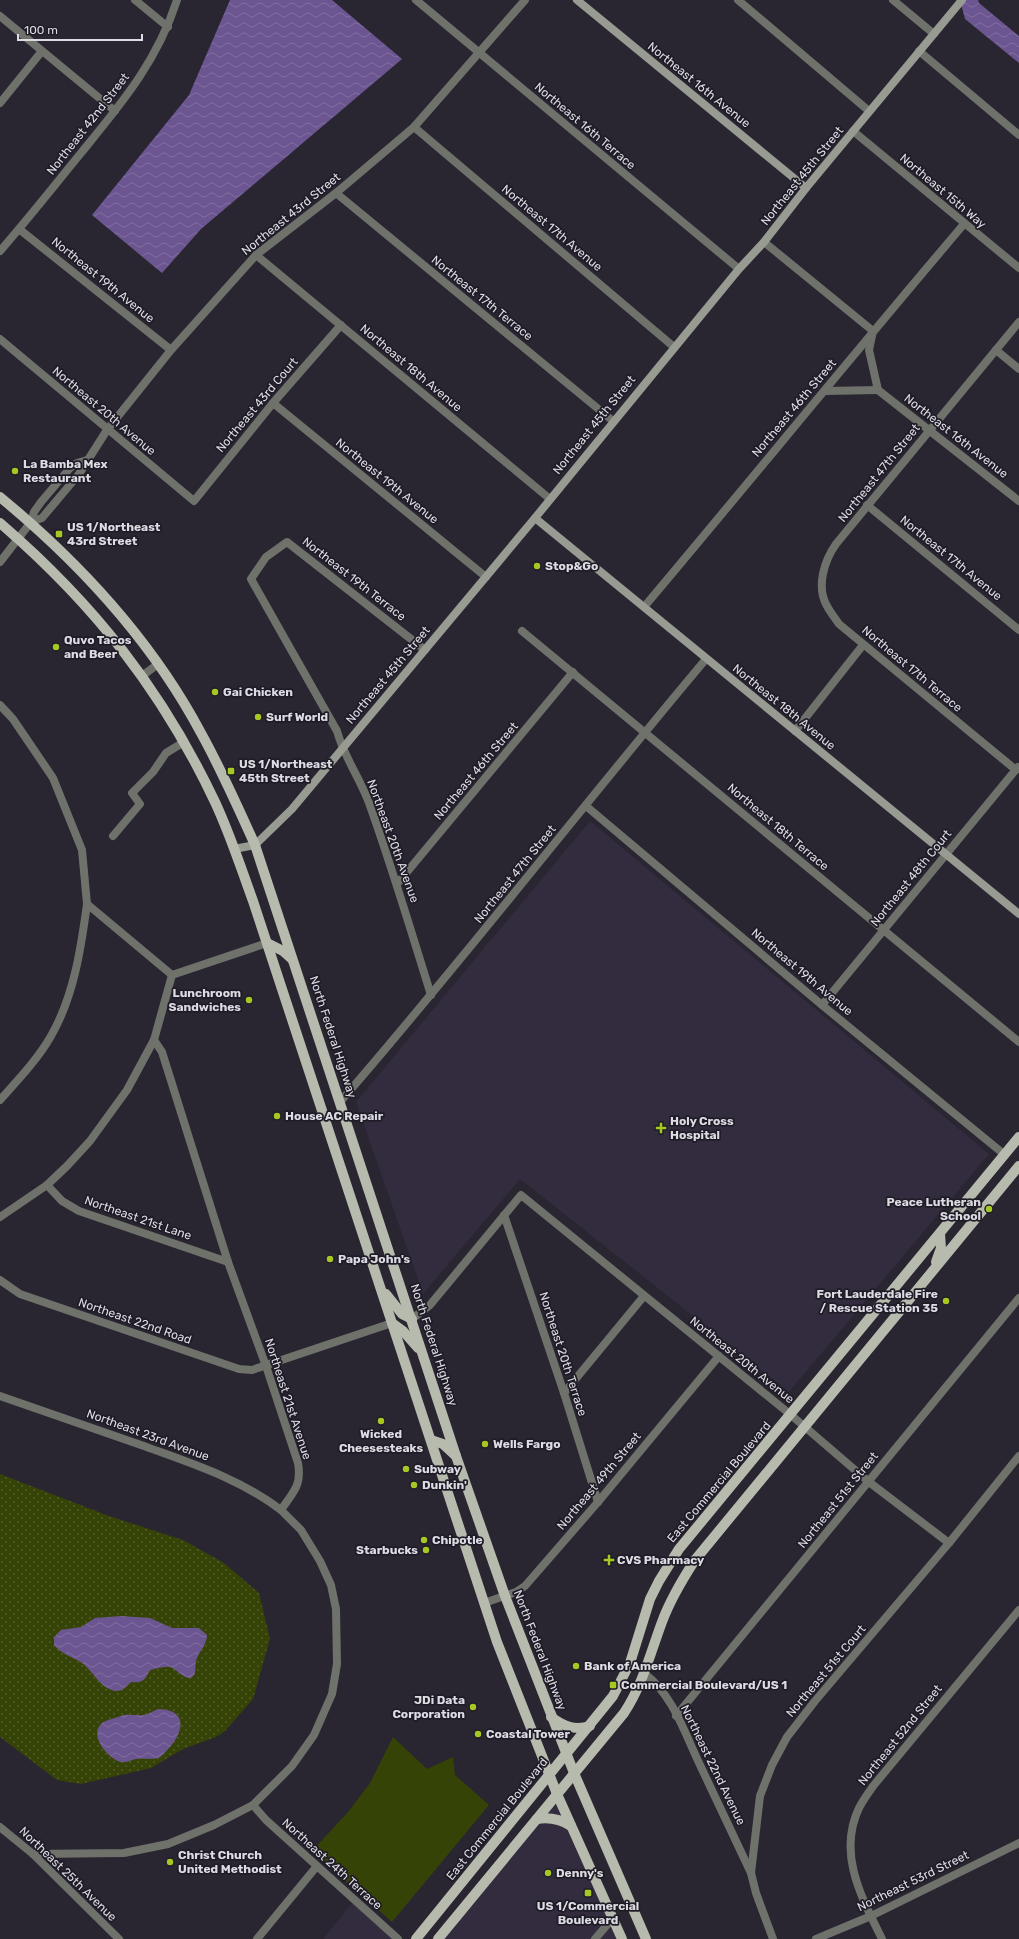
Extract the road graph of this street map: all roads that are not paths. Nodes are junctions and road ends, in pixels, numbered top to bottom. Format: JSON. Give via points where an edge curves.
{"nodes":[{"id":1,"x":135,"y":0,"type":"edge"},
{"id":2,"x":177,"y":0,"type":"edge"},
{"id":3,"x":416,"y":0,"type":"edge"},
{"id":4,"x":525,"y":0,"type":"edge"},
{"id":5,"x":577,"y":0,"type":"edge"},
{"id":6,"x":738,"y":0,"type":"edge"},
{"id":7,"x":893,"y":0,"type":"edge"},
{"id":8,"x":960,"y":2,"type":"edge"},
{"id":9,"x":0,"y":16,"type":"edge"},
{"id":10,"x":168,"y":27,"type":"junction"},
{"id":11,"x":934,"y":34,"type":"junction"},
{"id":12,"x":42,"y":51,"type":"junction"},
{"id":13,"x":919,"y":51,"type":"junction"},
{"id":14,"x":479,"y":53,"type":"junction"},
{"id":15,"x":0,"y":102,"type":"edge"},
{"id":16,"x":115,"y":111,"type":"junction"},
{"id":17,"x":869,"y":111,"type":"junction"},
{"id":18,"x":414,"y":127,"type":"junction"},
{"id":19,"x":853,"y":131,"type":"junction"},
{"id":20,"x":1019,"y":135,"type":"edge"},
{"id":21,"x":806,"y":188,"type":"junction"},
{"id":22,"x":336,"y":193,"type":"junction"},
{"id":23,"x":964,"y":224,"type":"junction"},
{"id":24,"x":19,"y":229,"type":"junction"},
{"id":25,"x":764,"y":242,"type":"junction"},
{"id":26,"x":0,"y":251,"type":"edge"},
{"id":27,"x":256,"y":255,"type":"junction"},
{"id":28,"x":1019,"y":268,"type":"edge"},
{"id":29,"x":739,"y":269,"type":"junction"},
{"id":30,"x":1019,"y":322,"type":"edge"},
{"id":31,"x":341,"y":325,"type":"junction"},
{"id":32,"x":873,"y":331,"type":"junction"},
{"id":33,"x":0,"y":339,"type":"edge"},
{"id":34,"x":674,"y":348,"type":"junction"},
{"id":35,"x":171,"y":350,"type":"junction"},
{"id":36,"x":996,"y":350,"type":"junction"},
{"id":37,"x":1019,"y":369,"type":"edge"},
{"id":38,"x":878,"y":390,"type":"junction"},
{"id":39,"x":825,"y":391,"type":"junction"},
{"id":40,"x":273,"y":403,"type":"junction"},
{"id":41,"x":613,"y":421,"type":"junction"},
{"id":42,"x":107,"y":430,"type":"junction"},
{"id":43,"x":930,"y":430,"type":"junction"},
{"id":44,"x":0,"y":497,"type":"edge"},
{"id":45,"x":550,"y":499,"type":"junction"},
{"id":46,"x":194,"y":501,"type":"joint"},
{"id":47,"x":1019,"y":501,"type":"edge"},
{"id":48,"x":867,"y":505,"type":"junction"},
{"id":49,"x":535,"y":518,"type":"junction"},
{"id":50,"x":31,"y":522,"type":"junction"},
{"id":51,"x":0,"y":523,"type":"edge"},
{"id":52,"x":18,"y":539,"type":"junction"},
{"id":53,"x":287,"y":542,"type":"joint"},
{"id":54,"x":0,"y":562,"type":"edge"},
{"id":55,"x":824,"y":570,"type":"joint"},
{"id":56,"x":486,"y":577,"type":"junction"},
{"id":57,"x":644,"y":607,"type":"junction"},
{"id":58,"x":1019,"y":630,"type":"edge"},
{"id":59,"x":522,"y":631,"type":"dead end"},
{"id":60,"x":863,"y":645,"type":"junction"},
{"id":61,"x":424,"y":650,"type":"junction"},
{"id":62,"x":706,"y":659,"type":"junction"},
{"id":63,"x":158,"y":664,"type":"junction"},
{"id":64,"x":573,"y":672,"type":"junction"},
{"id":65,"x":142,"y":676,"type":"junction"},
{"id":66,"x":0,"y":705,"type":"edge"},
{"id":67,"x":795,"y":731,"type":"junction"},
{"id":68,"x":644,"y":732,"type":"junction"},
{"id":69,"x":184,"y":742,"type":"junction"},
{"id":70,"x":342,"y":749,"type":"junction"},
{"id":71,"x":1017,"y":768,"type":"edge"},
{"id":72,"x":586,"y":806,"type":"junction"},
{"id":73,"x":113,"y":836,"type":"dead end"},
{"id":74,"x":255,"y":845,"type":"junction"},
{"id":75,"x":234,"y":849,"type":"junction"},
{"id":76,"x":946,"y":855,"type":"junction"},
{"id":77,"x":397,"y":884,"type":"junction"},
{"id":78,"x":87,"y":904,"type":"junction"},
{"id":79,"x":1019,"y":914,"type":"edge"},
{"id":80,"x":884,"y":930,"type":"junction"},
{"id":81,"x":267,"y":943,"type":"junction"},
{"id":82,"x":294,"y":961,"type":"junction"},
{"id":83,"x":172,"y":975,"type":"junction"},
{"id":84,"x":431,"y":995,"type":"junction"},
{"id":85,"x":822,"y":1005,"type":"junction"},
{"id":86,"x":154,"y":1040,"type":"junction"},
{"id":87,"x":1019,"y":1042,"type":"edge"},
{"id":88,"x":0,"y":1100,"type":"edge"},
{"id":89,"x":340,"y":1102,"type":"junction"},
{"id":90,"x":1019,"y":1138,"type":"edge"},
{"id":91,"x":1005,"y":1155,"type":"junction"},
{"id":92,"x":1019,"y":1166,"type":"edge"},
{"id":93,"x":47,"y":1185,"type":"junction"},
{"id":94,"x":504,"y":1215,"type":"junction"},
{"id":95,"x":0,"y":1217,"type":"edge"},
{"id":96,"x":940,"y":1234,"type":"junction"},
{"id":97,"x":228,"y":1262,"type":"junction"},
{"id":98,"x":934,"y":1270,"type":"junction"},
{"id":99,"x":0,"y":1280,"type":"edge"},
{"id":100,"x":381,"y":1288,"type":"junction"},
{"id":101,"x":644,"y":1296,"type":"junction"},
{"id":102,"x":1019,"y":1298,"type":"edge"},
{"id":103,"x":412,"y":1319,"type":"junction"},
{"id":104,"x":392,"y":1323,"type":"junction"},
{"id":105,"x":424,"y":1356,"type":"junction"},
{"id":106,"x":719,"y":1356,"type":"junction"},
{"id":107,"x":266,"y":1366,"type":"junction"},
{"id":108,"x":564,"y":1393,"type":"junction"},
{"id":109,"x":0,"y":1396,"type":"edge"},
{"id":110,"x":791,"y":1415,"type":"junction"},
{"id":111,"x":804,"y":1426,"type":"junction"},
{"id":112,"x":431,"y":1440,"type":"junction"},
{"id":113,"x":456,"y":1456,"type":"junction"},
{"id":114,"x":1019,"y":1456,"type":"edge"},
{"id":115,"x":869,"y":1482,"type":"junction"},
{"id":116,"x":598,"y":1502,"type":"junction"},
{"id":117,"x":281,"y":1510,"type":"junction"},
{"id":118,"x":949,"y":1543,"type":"junction"},
{"id":119,"x":505,"y":1596,"type":"junction"},
{"id":120,"x":484,"y":1603,"type":"junction"},
{"id":121,"x":1019,"y":1610,"type":"edge"},
{"id":122,"x":645,"y":1674,"type":"junction"},
{"id":123,"x":676,"y":1716,"type":"junction"},
{"id":124,"x":551,"y":1717,"type":"junction"},
{"id":125,"x":590,"y":1726,"type":"junction"},
{"id":126,"x":566,"y":1754,"type":"junction"},
{"id":127,"x":574,"y":1773,"type":"junction"},
{"id":128,"x":549,"y":1774,"type":"junction"},
{"id":129,"x":557,"y":1794,"type":"junction"},
{"id":130,"x":253,"y":1805,"type":"junction"},
{"id":131,"x":537,"y":1820,"type":"junction"},
{"id":132,"x":571,"y":1826,"type":"junction"},
{"id":133,"x":0,"y":1827,"type":"edge"},
{"id":134,"x":1019,"y":1843,"type":"edge"},
{"id":135,"x":34,"y":1854,"type":"junction"},
{"id":136,"x":316,"y":1866,"type":"junction"},
{"id":137,"x":751,"y":1873,"type":"junction"},
{"id":138,"x":871,"y":1916,"type":"junction"},
{"id":139,"x":612,"y":1919,"type":"junction"},
{"id":140,"x":118,"y":1939,"type":"edge"},
{"id":141,"x":257,"y":1939,"type":"edge"},
{"id":142,"x":398,"y":1939,"type":"edge"},
{"id":143,"x":416,"y":1939,"type":"edge"},
{"id":144,"x":438,"y":1939,"type":"edge"},
{"id":145,"x":595,"y":1939,"type":"edge"},
{"id":146,"x":622,"y":1939,"type":"edge"},
{"id":147,"x":646,"y":1939,"type":"edge"},
{"id":148,"x":773,"y":1939,"type":"edge"},
{"id":149,"x":816,"y":1939,"type":"edge"},
{"id":150,"x":882,"y":1939,"type":"edge"}],
"edges":[{"from":1,"to":10,"type":"street"},
{"from":2,"to":10,"type":"street","name":"Northeast 42nd Street"},
{"from":3,"to":14,"type":"street","name":"Northeast 16th Terrace"},
{"from":4,"to":14,"type":"street","name":"Northeast 43rd Street"},
{"from":5,"to":21,"type":"street","name":"Northeast 16th Avenue"},
{"from":6,"to":17,"type":"street"},
{"from":7,"to":11,"type":"street"},
{"from":8,"to":11,"type":"street","name":"Northeast 45th Street"},
{"from":9,"to":12,"type":"street"},
{"from":10,"to":16,"type":"street","name":"Northeast 42nd Street","via":[[142,75]]},
{"from":11,"to":13,"type":"street","name":"Northeast 45th Street"},
{"from":12,"to":15,"type":"street"},
{"from":12,"to":16,"type":"street"},
{"from":13,"to":17,"type":"street","name":"Northeast 45th Street"},
{"from":13,"to":20,"type":"street"},
{"from":14,"to":18,"type":"street","name":"Northeast 43rd Street"},
{"from":14,"to":29,"type":"street","name":"Northeast 16th Terrace"},
{"from":16,"to":24,"type":"street","name":"Northeast 42nd Street"},
{"from":17,"to":19,"type":"street","name":"Northeast 45th Street"},
{"from":18,"to":22,"type":"street","name":"Northeast 43rd Street"},
{"from":18,"to":34,"type":"street","name":"Northeast 17th Avenue"},
{"from":19,"to":21,"type":"street","name":"Northeast 45th Street"},
{"from":19,"to":23,"type":"street","name":"Northeast 15th Way"},
{"from":21,"to":25,"type":"street","name":"Northeast 45th Street"},
{"from":22,"to":27,"type":"street","name":"Northeast 43rd Street"},
{"from":22,"to":41,"type":"street","name":"Northeast 17th Terrace"},
{"from":23,"to":28,"type":"street","name":"Northeast 15th Way"},
{"from":23,"to":32,"type":"street","name":"Northeast 46th Street"},
{"from":24,"to":26,"type":"street","name":"Northeast 42nd Street"},
{"from":24,"to":35,"type":"street","name":"Northeast 19th Avenue"},
{"from":25,"to":29,"type":"street","name":"Northeast 45th Street"},
{"from":25,"to":32,"type":"street"},
{"from":27,"to":31,"type":"street","name":"Northeast 18th Avenue"},
{"from":27,"to":35,"type":"street","name":"Northeast 43rd Street"},
{"from":29,"to":34,"type":"street","name":"Northeast 45th Street"},
{"from":30,"to":36,"type":"street","name":"Northeast 47th Street"},
{"from":31,"to":40,"type":"street","name":"Northeast 43rd Court"},
{"from":31,"to":45,"type":"street","name":"Northeast 18th Avenue"},
{"from":32,"to":38,"type":"street","via":[[869,350]]},
{"from":32,"to":39,"type":"street","name":"Northeast 46th Street"},
{"from":33,"to":42,"type":"street","name":"Northeast 20th Avenue"},
{"from":34,"to":41,"type":"street","name":"Northeast 45th Street"},
{"from":35,"to":42,"type":"street","name":"Northeast 43rd Street"},
{"from":36,"to":37,"type":"street"},
{"from":36,"to":43,"type":"street","name":"Northeast 47th Street"},
{"from":38,"to":39,"type":"street"},
{"from":38,"to":43,"type":"street","name":"Northeast 16th Avenue"},
{"from":39,"to":57,"type":"street","name":"Northeast 46th Street"},
{"from":40,"to":46,"type":"street","name":"Northeast 43rd Court"},
{"from":40,"to":56,"type":"street","name":"Northeast 19th Avenue"},
{"from":41,"to":45,"type":"street","name":"Northeast 45th Street"},
{"from":42,"to":46,"type":"street","name":"Northeast 20th Avenue"},
{"from":42,"to":50,"type":"street","name":"Northeast 43rd Street","via":[[79,474],[42,518]]},
{"from":43,"to":47,"type":"street","name":"Northeast 16th Avenue"},
{"from":43,"to":48,"type":"street","name":"Northeast 47th Street"},
{"from":44,"to":50,"type":"main road","name":"North Federal Highway"},
{"from":45,"to":49,"type":"street","name":"Northeast 45th Street"},
{"from":48,"to":55,"type":"street","name":"Northeast 47th Street","via":[[829,555]]},
{"from":48,"to":58,"type":"street","name":"Northeast 17th Avenue"},
{"from":49,"to":56,"type":"street","name":"Northeast 45th Street"},
{"from":49,"to":57,"type":"street","name":"Northeast 18th Avenue"},
{"from":50,"to":52,"type":"street","name":"Northeast 43rd Street"},
{"from":50,"to":63,"type":"main road","name":"North Federal Highway","via":[[102,594]]},
{"from":51,"to":52,"type":"main road"},
{"from":52,"to":54,"type":"street","name":"Northeast 43rd Street"},
{"from":52,"to":65,"type":"main road","via":[[49,567],[110,632]]},
{"from":53,"to":61,"type":"street","name":"Northeast 19th Terrace"},
{"from":53,"to":70,"type":"street","name":"Northeast 20th Avenue","via":[[266,557],[251,579],[337,731]]},
{"from":55,"to":60,"type":"street","name":"Northeast 17th Terrace","via":[[822,586],[826,605],[839,624]]},
{"from":56,"to":61,"type":"street","name":"Northeast 45th Street"},
{"from":57,"to":62,"type":"street","name":"Northeast 18th Avenue"},
{"from":59,"to":64,"type":"street","name":"Northeast 18th Terrace"},
{"from":60,"to":67,"type":"street"},
{"from":60,"to":71,"type":"street","name":"Northeast 17th Terrace"},
{"from":61,"to":70,"type":"street","name":"Northeast 45th Street"},
{"from":62,"to":67,"type":"street","name":"Northeast 18th Avenue"},
{"from":62,"to":68,"type":"street","name":"Northeast 47th Street"},
{"from":63,"to":65,"type":"street"},
{"from":63,"to":74,"type":"main road","name":"North Federal Highway","via":[[201,732],[231,790]]},
{"from":64,"to":68,"type":"street","name":"Northeast 18th Terrace"},
{"from":64,"to":77,"type":"street","name":"Northeast 46th Street"},
{"from":65,"to":69,"type":"main road"},
{"from":66,"to":78,"type":"street","via":[[13,719],[53,778],[82,850]]},
{"from":67,"to":76,"type":"street","name":"Northeast 18th Avenue"},
{"from":68,"to":72,"type":"street","name":"Northeast 47th Street"},
{"from":68,"to":80,"type":"street","name":"Northeast 18th Terrace"},
{"from":69,"to":73,"type":"street","via":[[166,753],[153,772],[132,794],[140,804]]},
{"from":69,"to":75,"type":"main road","via":[[215,802]]},
{"from":70,"to":74,"type":"street","name":"Northeast 45th Street","via":[[292,809]]},
{"from":70,"to":77,"type":"street","name":"Northeast 20th Avenue","via":[[364,790]]},
{"from":71,"to":76,"type":"street","name":"Northeast 48th Court"},
{"from":72,"to":84,"type":"street","name":"Northeast 47th Street"},
{"from":72,"to":85,"type":"street","name":"Northeast 19th Avenue"},
{"from":74,"to":75,"type":"street"},
{"from":74,"to":82,"type":"main road","name":"North Federal Highway"},
{"from":75,"to":81,"type":"main road"},
{"from":76,"to":79,"type":"street","name":"Northeast 18th Avenue"},
{"from":76,"to":80,"type":"street","name":"Northeast 48th Court"},
{"from":77,"to":84,"type":"street","name":"Northeast 20th Avenue"},
{"from":78,"to":83,"type":"street"},
{"from":78,"to":88,"type":"street","via":[[80,953],[64,1006],[51,1036]]},
{"from":80,"to":85,"type":"street","name":"Northeast 48th Court"},
{"from":80,"to":87,"type":"street","name":"Northeast 18th Terrace"},
{"from":81,"to":82,"type":"main road","via":[[283,950]]},
{"from":81,"to":83,"type":"street"},
{"from":81,"to":100,"type":"main road"},
{"from":82,"to":89,"type":"main road","name":"North Federal Highway"},
{"from":83,"to":86,"type":"street"},
{"from":84,"to":89,"type":"street","name":"Northeast 47th Street"},
{"from":85,"to":91,"type":"street","name":"Northeast 19th Avenue"},
{"from":86,"to":93,"type":"street","via":[[127,1090],[90,1141]]},
{"from":86,"to":97,"type":"street","name":"Northeast 21st Avenue","via":[[162,1052]]},
{"from":89,"to":103,"type":"main road","name":"North Federal Highway"},
{"from":90,"to":91,"type":"main road","name":"East Commercial Boulevard"},
{"from":91,"to":96,"type":"main road","name":"East Commercial Boulevard"},
{"from":92,"to":98,"type":"main road"},
{"from":93,"to":95,"type":"street"},
{"from":93,"to":97,"type":"street","name":"Northeast 21st Lane","via":[[62,1201],[79,1211]]},
{"from":94,"to":101,"type":"street","name":"Northeast 20th Avenue","via":[[521,1195]]},
{"from":94,"to":103,"type":"street","via":[[430,1305]]},
{"from":94,"to":108,"type":"street","name":"Northeast 20th Terrace"},
{"from":96,"to":98,"type":"main road","via":[[941,1248]]},
{"from":96,"to":110,"type":"main road","name":"East Commercial Boulevard"},
{"from":97,"to":107,"type":"street","name":"Northeast 21st Avenue"},
{"from":98,"to":111,"type":"main road"},
{"from":99,"to":107,"type":"street","name":"Northeast 22nd Road","via":[[20,1294],[239,1369],[252,1370]]},
{"from":100,"to":103,"type":"main road","via":[[402,1314]]},
{"from":100,"to":104,"type":"main road"},
{"from":101,"to":106,"type":"street","name":"Northeast 20th Avenue"},
{"from":101,"to":108,"type":"street"},
{"from":102,"to":115,"type":"street","name":"Northeast 51st Street"},
{"from":103,"to":105,"type":"main road","name":"North Federal Highway"},
{"from":104,"to":105,"type":"main road","via":[[403,1331]]},
{"from":104,"to":107,"type":"street","name":"Northeast 22nd Road"},
{"from":104,"to":112,"type":"main road"},
{"from":105,"to":113,"type":"main road","name":"North Federal Highway"},
{"from":106,"to":110,"type":"street","name":"Northeast 20th Avenue"},
{"from":106,"to":116,"type":"street","name":"Northeast 49th Street"},
{"from":107,"to":117,"type":"street","name":"Northeast 21st Avenue","via":[[300,1476],[296,1489]]},
{"from":108,"to":116,"type":"street","name":"Northeast 20th Terrace"},
{"from":109,"to":117,"type":"street","name":"Northeast 23rd Avenue","via":[[221,1475],[261,1494]]},
{"from":110,"to":111,"type":"street","name":"Northeast 20th Avenue"},
{"from":110,"to":125,"type":"main road","name":"East Commercial Boulevard","via":[[668,1565],[650,1599],[632,1658],[622,1680]]},
{"from":111,"to":115,"type":"street","name":"Northeast 20th Avenue"},
{"from":111,"to":122,"type":"main road","via":[[694,1561],[662,1621]]},
{"from":112,"to":113,"type":"main road","via":[[443,1444]]},
{"from":112,"to":120,"type":"main road"},
{"from":113,"to":119,"type":"main road","name":"North Federal Highway"},
{"from":114,"to":118,"type":"street","name":"Northeast 51st Court"},
{"from":115,"to":118,"type":"street","name":"Northeast 20th Avenue"},
{"from":115,"to":123,"type":"street","name":"Northeast 51st Street"},
{"from":116,"to":119,"type":"street","name":"Northeast 49th Street","via":[[525,1586]]},
{"from":117,"to":130,"type":"street","via":[[301,1530],[331,1585],[336,1609],[337,1664],[332,1693],[314,1735],[292,1766]]},
{"from":118,"to":137,"type":"street","name":"Northeast 51st Court","via":[[787,1737],[760,1796]]},
{"from":119,"to":120,"type":"street","name":"Northeast 49th Street"},
{"from":119,"to":124,"type":"main road","name":"North Federal Highway"},
{"from":120,"to":128,"type":"main road"},
{"from":121,"to":138,"type":"street","name":"Northeast 52nd Street","via":[[874,1784],[859,1808],[852,1827],[851,1862],[856,1882]]},
{"from":122,"to":123,"type":"street","name":"Northeast 22nd Avenue","via":[[662,1690]]},
{"from":122,"to":127,"type":"main road","via":[[624,1712]]},
{"from":123,"to":137,"type":"street","name":"Northeast 22nd Avenue"},
{"from":124,"to":125,"type":"main road","via":[[571,1728]]},
{"from":124,"to":126,"type":"main road","name":"North Federal Highway"},
{"from":125,"to":126,"type":"main road","name":"East Commercial Boulevard"},
{"from":126,"to":127,"type":"main road","name":"North Federal Highway"},
{"from":126,"to":128,"type":"main road","name":"East Commercial Boulevard"},
{"from":127,"to":129,"type":"main road"},
{"from":127,"to":147,"type":"main road","name":"North Federal Highway"},
{"from":128,"to":129,"type":"main road"},
{"from":128,"to":143,"type":"main road","name":"East Commercial Boulevard"},
{"from":129,"to":131,"type":"main road"},
{"from":129,"to":132,"type":"main road"},
{"from":130,"to":135,"type":"street","via":[[168,1844],[124,1853]]},
{"from":130,"to":136,"type":"street","name":"Northeast 24th Terrace"},
{"from":131,"to":132,"type":"main road","via":[[556,1819]]},
{"from":131,"to":144,"type":"main road"},
{"from":132,"to":139,"type":"main road"},
{"from":133,"to":135,"type":"street","name":"Northeast 25th Avenue"},
{"from":134,"to":138,"type":"street","name":"Northeast 53rd Street"},
{"from":135,"to":140,"type":"street","name":"Northeast 25th Avenue"},
{"from":136,"to":141,"type":"street"},
{"from":136,"to":142,"type":"street","name":"Northeast 24th Terrace"},
{"from":137,"to":148,"type":"street","name":"Northeast 51st Court"},
{"from":138,"to":149,"type":"street","name":"Northeast 53rd Street"},
{"from":138,"to":150,"type":"street"},
{"from":139,"to":145,"type":"street"},
{"from":139,"to":146,"type":"main road"}]}
